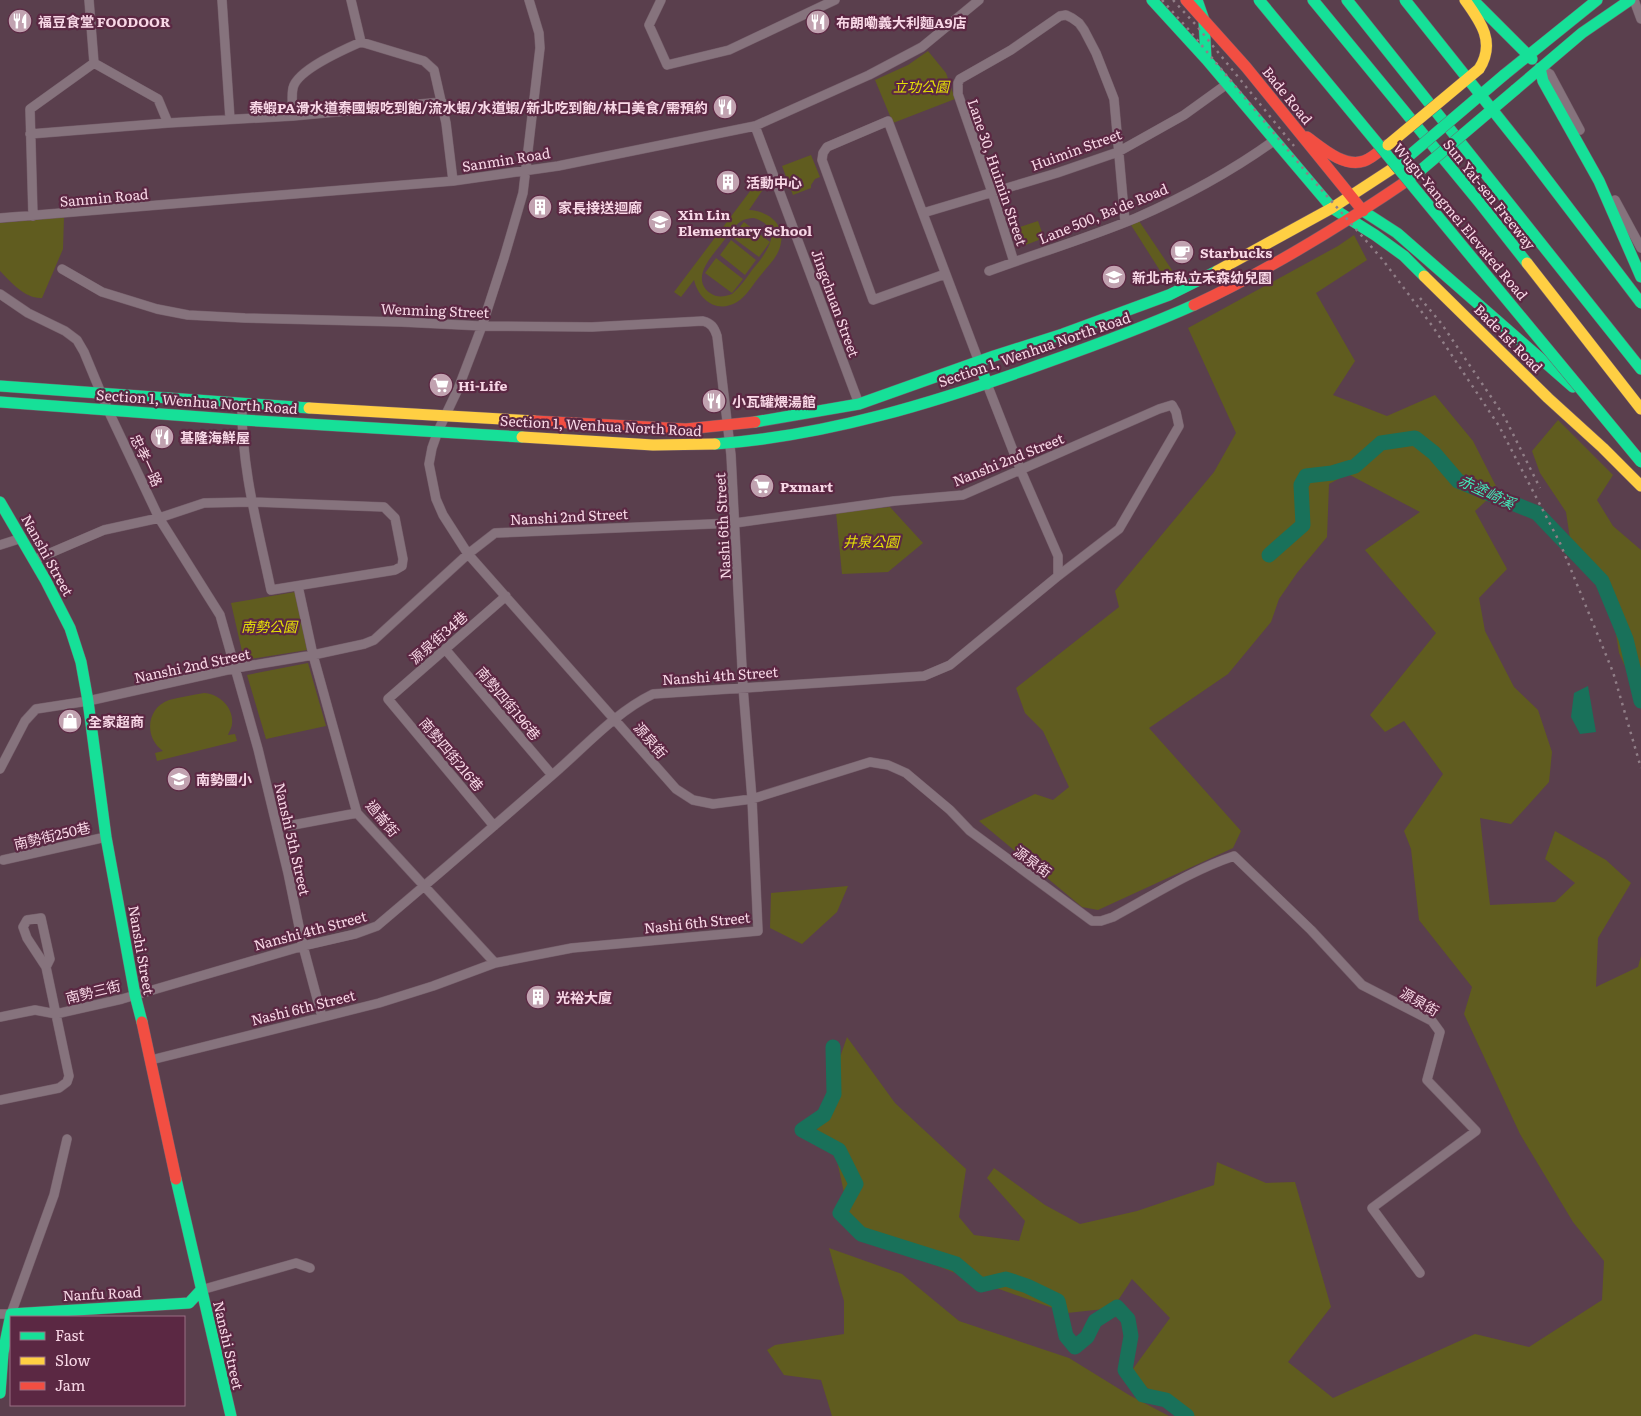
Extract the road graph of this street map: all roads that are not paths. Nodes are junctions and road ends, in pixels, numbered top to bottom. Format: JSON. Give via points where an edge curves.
{"nodes":[{"id":1,"x":89,"y":0,"type":"edge"},
{"id":2,"x":222,"y":0,"type":"edge"},
{"id":3,"x":351,"y":0,"type":"edge"},
{"id":4,"x":529,"y":0,"type":"edge"},
{"id":5,"x":661,"y":0,"type":"edge"},
{"id":6,"x":835,"y":0,"type":"edge"},
{"id":7,"x":979,"y":0,"type":"edge"},
{"id":8,"x":1152,"y":0,"type":"edge"},
{"id":9,"x":1186,"y":0,"type":"edge"},
{"id":10,"x":1197,"y":0,"type":"edge"},
{"id":11,"x":1259,"y":0,"type":"edge"},
{"id":12,"x":1348,"y":0,"type":"edge"},
{"id":13,"x":1360,"y":0,"type":"edge"},
{"id":14,"x":1405,"y":0,"type":"edge"},
{"id":15,"x":1465,"y":0,"type":"edge"},
{"id":16,"x":1473,"y":0,"type":"edge"},
{"id":17,"x":1597,"y":0,"type":"edge"},
{"id":18,"x":1632,"y":0,"type":"edge"},
{"id":19,"x":824,"y":2,"type":"edge"},
{"id":20,"x":1315,"y":2,"type":"edge"},
{"id":21,"x":1641,"y":19,"type":"edge"},
{"id":22,"x":1204,"y":20,"type":"junction"},
{"id":23,"x":361,"y":42,"type":"junction"},
{"id":24,"x":1387,"y":49,"type":"junction"},
{"id":25,"x":1528,"y":55,"type":"junction"},
{"id":26,"x":1206,"y":59,"type":"junction"},
{"id":27,"x":94,"y":63,"type":"junction"},
{"id":28,"x":1540,"y":68,"type":"junction"},
{"id":29,"x":1226,"y":84,"type":"junction"},
{"id":30,"x":442,"y":102,"type":"junction"},
{"id":31,"x":293,"y":116,"type":"junction"},
{"id":32,"x":230,"y":119,"type":"junction"},
{"id":33,"x":168,"y":123,"type":"junction"},
{"id":34,"x":755,"y":126,"type":"junction"},
{"id":35,"x":1296,"y":129,"type":"junction"},
{"id":36,"x":30,"y":134,"type":"junction"},
{"id":37,"x":1275,"y":140,"type":"junction"},
{"id":38,"x":1118,"y":152,"type":"junction"},
{"id":39,"x":526,"y":171,"type":"junction"},
{"id":40,"x":453,"y":181,"type":"junction"},
{"id":41,"x":992,"y":192,"type":"junction"},
{"id":42,"x":1351,"y":196,"type":"junction"},
{"id":43,"x":1332,"y":208,"type":"junction"},
{"id":44,"x":1363,"y":211,"type":"junction"},
{"id":45,"x":923,"y":213,"type":"junction"},
{"id":46,"x":33,"y":216,"type":"junction"},
{"id":47,"x":0,"y":218,"type":"edge"},
{"id":48,"x":1349,"y":220,"type":"junction"},
{"id":49,"x":1125,"y":222,"type":"junction"},
{"id":50,"x":1641,"y":248,"type":"edge"},
{"id":51,"x":1014,"y":262,"type":"junction"},
{"id":52,"x":62,"y":269,"type":"dead end"},
{"id":53,"x":990,"y":272,"type":"dead end"},
{"id":54,"x":945,"y":274,"type":"junction"},
{"id":55,"x":1641,"y":277,"type":"edge"},
{"id":56,"x":0,"y":294,"type":"edge"},
{"id":57,"x":1641,"y":303,"type":"edge"},
{"id":58,"x":482,"y":326,"type":"junction"},
{"id":59,"x":979,"y":362,"type":"junction"},
{"id":60,"x":1641,"y":369,"type":"edge"},
{"id":61,"x":987,"y":384,"type":"junction"},
{"id":62,"x":0,"y":386,"type":"edge"},
{"id":63,"x":101,"y":393,"type":"junction"},
{"id":64,"x":0,"y":402,"type":"edge"},
{"id":65,"x":242,"y":404,"type":"junction"},
{"id":66,"x":859,"y":404,"type":"junction"},
{"id":67,"x":1172,"y":405,"type":"joint"},
{"id":68,"x":1641,"y":409,"type":"edge"},
{"id":69,"x":108,"y":410,"type":"junction"},
{"id":70,"x":446,"y":415,"type":"junction"},
{"id":71,"x":242,"y":420,"type":"junction"},
{"id":72,"x":728,"y":426,"type":"junction"},
{"id":73,"x":438,"y":431,"type":"junction"},
{"id":74,"x":730,"y":443,"type":"junction"},
{"id":75,"x":1641,"y":450,"type":"edge"},
{"id":76,"x":1641,"y":462,"type":"edge"},
{"id":77,"x":1021,"y":471,"type":"junction"},
{"id":78,"x":1641,"y":486,"type":"edge"},
{"id":79,"x":0,"y":502,"type":"edge"},
{"id":80,"x":252,"y":502,"type":"junction"},
{"id":81,"x":159,"y":518,"type":"junction"},
{"id":82,"x":735,"y":523,"type":"junction"},
{"id":83,"x":22,"y":538,"type":"junction"},
{"id":84,"x":0,"y":545,"type":"edge"},
{"id":85,"x":468,"y":554,"type":"junction"},
{"id":86,"x":34,"y":560,"type":"junction"},
{"id":87,"x":1058,"y":576,"type":"junction"},
{"id":88,"x":298,"y":586,"type":"junction"},
{"id":89,"x":506,"y":596,"type":"junction"},
{"id":90,"x":445,"y":649,"type":"junction"},
{"id":91,"x":313,"y":655,"type":"junction"},
{"id":92,"x":236,"y":668,"type":"junction"},
{"id":93,"x":743,"y":688,"type":"junction"},
{"id":94,"x":388,"y":699,"type":"joint"},
{"id":95,"x":88,"y":701,"type":"junction"},
{"id":96,"x":614,"y":720,"type":"junction"},
{"id":97,"x":0,"y":769,"type":"edge"},
{"id":98,"x":552,"y":775,"type":"junction"},
{"id":99,"x":752,"y":799,"type":"junction"},
{"id":100,"x":357,"y":813,"type":"junction"},
{"id":101,"x":494,"y":826,"type":"junction"},
{"id":102,"x":277,"y":828,"type":"junction"},
{"id":103,"x":106,"y":837,"type":"junction"},
{"id":104,"x":3,"y":860,"type":"dead end"},
{"id":105,"x":425,"y":886,"type":"junction"},
{"id":106,"x":303,"y":946,"type":"junction"},
{"id":107,"x":494,"y":963,"type":"junction"},
{"id":108,"x":46,"y":967,"type":"junction"},
{"id":109,"x":135,"y":995,"type":"junction"},
{"id":110,"x":56,"y":1014,"type":"junction"},
{"id":111,"x":0,"y":1016,"type":"edge"},
{"id":112,"x":322,"y":1017,"type":"junction"},
{"id":113,"x":151,"y":1060,"type":"junction"},
{"id":114,"x":0,"y":1100,"type":"edge"},
{"id":115,"x":67,"y":1139,"type":"dead end"},
{"id":116,"x":310,"y":1268,"type":"dead end"},
{"id":117,"x":1420,"y":1273,"type":"dead end"},
{"id":118,"x":201,"y":1290,"type":"junction"},
{"id":119,"x":6,"y":1314,"type":"edge"},
{"id":120,"x":0,"y":1393,"type":"edge"},
{"id":121,"x":231,"y":1416,"type":"edge"}],
"edges":[{"from":1,"to":27,"type":"street"},
{"from":2,"to":32,"type":"street"},
{"from":3,"to":23,"type":"street"},
{"from":4,"to":39,"type":"street","name":"源泉街","via":[[540,48]]},
{"from":5,"to":19,"type":"street","via":[[649,24],[667,65],[729,50]]},
{"from":6,"to":19,"type":"street"},
{"from":7,"to":34,"type":"street","name":"Sanmin Road","via":[[922,47],[869,75]]},
{"from":8,"to":26,"type":"main road"},
{"from":9,"to":22,"type":"main road","name":"Bade Road"},
{"from":10,"to":22,"type":"main road"},
{"from":11,"to":76,"type":"main road","name":"Wugu-Yangmei Elevated Road","bridge":true},
{"from":12,"to":24,"type":"main road","name":"Sun Yat-sen Freeway"},
{"from":13,"to":24,"type":"main road","via":[[1376,20]]},
{"from":14,"to":57,"type":"main road","bridge":true},
{"from":15,"to":35,"type":"main road","bridge":true,"via":[[1487,39],[1487,53],[1479,69],[1388,145],[1363,161],[1351,161],[1335,157]]},
{"from":16,"to":25,"type":"main road"},
{"from":17,"to":25,"type":"main road","name":"Section 1, Wenhua North Road"},
{"from":18,"to":21,"type":"street"},
{"from":18,"to":28,"type":"main road","name":"Section 1, Wenhua North Road","via":[[1582,33]]},
{"from":20,"to":68,"type":"main road","name":"Sun Yat-sen Freeway","via":[[1479,202]]},
{"from":22,"to":26,"type":"main road"},
{"from":22,"to":35,"type":"main road","name":"Bade Road"},
{"from":23,"to":30,"type":"street","via":[[424,61],[434,70]]},
{"from":23,"to":31,"type":"street","via":[[326,58],[297,80],[293,88]]},
{"from":24,"to":60,"type":"main road","name":"Sun Yat-sen Freeway"},
{"from":25,"to":28,"type":"main road"},
{"from":25,"to":42,"type":"main road","name":"Section 1, Wenhua North Road","bridge":true,"via":[[1403,161]]},
{"from":26,"to":29,"type":"main road"},
{"from":27,"to":33,"type":"street","via":[[158,99]]},
{"from":27,"to":36,"type":"street","via":[[30,110]]},
{"from":28,"to":44,"type":"main road","name":"Section 1, Wenhua North Road","bridge":true,"via":[[1415,175]]},
{"from":28,"to":50,"type":"street","via":[[1550,74]]},
{"from":28,"to":55,"type":"main road","via":[[1543,81],[1599,181]]},
{"from":29,"to":37,"type":"main road"},
{"from":29,"to":38,"type":"street","name":"Huimin Street","via":[[1184,115]]},
{"from":30,"to":31,"type":"street"},
{"from":30,"to":40,"type":"street"},
{"from":31,"to":32,"type":"street"},
{"from":32,"to":33,"type":"street"},
{"from":33,"to":36,"type":"street"},
{"from":34,"to":39,"type":"street","name":"Sanmin Road"},
{"from":34,"to":66,"type":"street","name":"Jingchuan Street"},
{"from":35,"to":42,"type":"main road","name":"Bade Road"},
{"from":36,"to":46,"type":"street"},
{"from":37,"to":43,"type":"main road"},
{"from":37,"to":49,"type":"street","name":"Lane 500, Ba'de Road","via":[[1191,191]]},
{"from":38,"to":41,"type":"street","name":"Huimin Street"},
{"from":38,"to":41,"type":"street","name":"Lane 30, Huimin Street","via":[[1114,99],[1096,53],[1079,23],[1066,15],[1060,16],[958,83],[958,94]]},
{"from":38,"to":49,"type":"street","name":"Lane 30, Huimin Street"},
{"from":39,"to":40,"type":"street","name":"Sanmin Road"},
{"from":39,"to":58,"type":"street","name":"源泉街","via":[[523,193]]},
{"from":40,"to":46,"type":"street","name":"Sanmin Road"},
{"from":41,"to":45,"type":"street","name":"Huimin Street"},
{"from":41,"to":51,"type":"street","name":"Lane 30, Huimin Street"},
{"from":42,"to":43,"type":"main road","name":"Section 1, Wenhua North Road"},
{"from":42,"to":44,"type":"main road","name":"Bade Road"},
{"from":43,"to":48,"type":"main road","name":"Bade 1st Road"},
{"from":43,"to":59,"type":"main road","name":"Section 1, Wenhua North Road","via":[[1169,295]]},
{"from":44,"to":48,"type":"main road","name":"Section 1, Wenhua North Road"},
{"from":44,"to":75,"type":"main road","name":"Bade Road","via":[[1440,270]]},
{"from":45,"to":54,"type":"street"},
{"from":45,"to":54,"type":"street","via":[[888,121],[832,144],[823,153],[822,160],[873,300]]},
{"from":46,"to":47,"type":"street","name":"Sanmin Road"},
{"from":48,"to":61,"type":"main road","name":"Section 1, Wenhua North Road","via":[[1230,288],[1176,313]]},
{"from":48,"to":78,"type":"main road","name":"Bade 1st Road","via":[[1404,256]]},
{"from":49,"to":51,"type":"street","name":"Lane 500, Ba'de Road"},
{"from":51,"to":53,"type":"street","name":"Lane 500, Ba'de Road"},
{"from":52,"to":58,"type":"street","name":"Wenming Street","via":[[102,292],[157,309],[188,314]]},
{"from":54,"to":59,"type":"street"},
{"from":56,"to":63,"type":"street","name":"忠孝一路","via":[[77,340]]},
{"from":58,"to":70,"type":"street","name":"源泉街"},
{"from":58,"to":72,"type":"street","name":"Wenming Street","via":[[709,323],[717,336]]},
{"from":59,"to":61,"type":"main road"},
{"from":59,"to":66,"type":"main road","name":"Section 1, Wenhua North Road"},
{"from":61,"to":74,"type":"main road","name":"Section 1, Wenhua North Road","via":[[864,420]]},
{"from":61,"to":77,"type":"street"},
{"from":62,"to":63,"type":"main road","name":"Section 1, Wenhua North Road"},
{"from":63,"to":65,"type":"main road","name":"Section 1, Wenhua North Road"},
{"from":63,"to":69,"type":"street","name":"忠孝一路"},
{"from":64,"to":69,"type":"main road","name":"Section 1, Wenhua North Road"},
{"from":65,"to":70,"type":"main road","name":"Section 1, Wenhua North Road"},
{"from":65,"to":71,"type":"street"},
{"from":66,"to":72,"type":"main road","name":"Section 1, Wenhua North Road"},
{"from":67,"to":77,"type":"street","name":"Nanshi 2nd Street"},
{"from":67,"to":87,"type":"street","name":"Nanshi 4th Street","via":[[1179,426],[1119,530]]},
{"from":69,"to":71,"type":"main road","name":"Section 1, Wenhua North Road"},
{"from":69,"to":81,"type":"street","name":"忠孝一路"},
{"from":70,"to":72,"type":"main road","name":"Section 1, Wenhua North Road","via":[[660,428]]},
{"from":70,"to":73,"type":"street","name":"源泉街"},
{"from":71,"to":73,"type":"main road","name":"Section 1, Wenhua North Road"},
{"from":71,"to":80,"type":"street"},
{"from":72,"to":74,"type":"street","name":"Nashi 6th Street"},
{"from":73,"to":74,"type":"main road","name":"Section 1, Wenhua North Road","via":[[653,445]]},
{"from":73,"to":85,"type":"street","name":"源泉街","via":[[429,464],[431,481],[442,515]]},
{"from":74,"to":82,"type":"street","name":"Nashi 6th Street"},
{"from":77,"to":82,"type":"street","name":"Nanshi 2nd Street","via":[[963,495]]},
{"from":77,"to":87,"type":"street","via":[[1058,556]]},
{"from":79,"to":83,"type":"main road","name":"Nanshi Street"},
{"from":80,"to":81,"type":"street","via":[[204,503]]},
{"from":80,"to":88,"type":"street","via":[[271,590]]},
{"from":80,"to":88,"type":"street","via":[[384,507],[395,518],[402,566],[395,570]]},
{"from":81,"to":86,"type":"street","via":[[104,530]]},
{"from":81,"to":92,"type":"street","name":"忠孝一路","via":[[220,615]]},
{"from":82,"to":85,"type":"street","name":"Nanshi 2nd Street","via":[[495,533]]},
{"from":82,"to":93,"type":"street","name":"Nashi 6th Street"},
{"from":83,"to":84,"type":"street"},
{"from":83,"to":86,"type":"main road","name":"Nanshi Street"},
{"from":85,"to":89,"type":"street","name":"源泉街"},
{"from":85,"to":91,"type":"street","name":"Nanshi 2nd Street","via":[[374,640]]},
{"from":86,"to":95,"type":"main road","name":"Nanshi Street","via":[[70,628],[81,662]]},
{"from":87,"to":93,"type":"street","name":"Nanshi 4th Street","via":[[950,665],[924,676]]},
{"from":88,"to":91,"type":"street","name":"過崙街"},
{"from":89,"to":90,"type":"street","name":"源泉街34巷"},
{"from":89,"to":96,"type":"street","name":"源泉街"},
{"from":90,"to":94,"type":"street","name":"源泉街34巷"},
{"from":90,"to":98,"type":"street","name":"南勢四街196巷"},
{"from":91,"to":92,"type":"street","name":"Nanshi 2nd Street"},
{"from":91,"to":100,"type":"street","name":"過崙街"},
{"from":92,"to":95,"type":"street","name":"Nanshi 2nd Street"},
{"from":92,"to":102,"type":"street","name":"Nanshi 5th Street"},
{"from":93,"to":96,"type":"street","name":"Nanshi 4th Street","via":[[653,694]]},
{"from":93,"to":99,"type":"street","name":"Nashi 6th Street"},
{"from":94,"to":101,"type":"street","name":"南勢四街216巷"},
{"from":95,"to":97,"type":"street","name":"Nanshi 2nd Street","via":[[36,709],[25,721]]},
{"from":95,"to":103,"type":"main road","name":"Nanshi Street"},
{"from":96,"to":98,"type":"street","name":"Nanshi 4th Street"},
{"from":96,"to":99,"type":"street","name":"源泉街","via":[[676,790],[692,800],[713,804]]},
{"from":98,"to":101,"type":"street","name":"Nanshi 4th Street"},
{"from":99,"to":107,"type":"street","name":"Nashi 6th Street","via":[[758,931],[572,948]]},
{"from":99,"to":117,"type":"street","name":"源泉街","via":[[870,762],[888,764],[906,772],[970,831],[1092,921],[1113,917],[1234,856],[1311,930],[1362,985],[1432,1021],[1440,1032],[1426,1080],[1476,1131],[1372,1208]]},
{"from":100,"to":102,"type":"street"},
{"from":100,"to":105,"type":"street","name":"過崙街"},
{"from":101,"to":105,"type":"street","name":"Nanshi 4th Street"},
{"from":102,"to":106,"type":"street","name":"Nanshi 5th Street"},
{"from":103,"to":104,"type":"street","name":"南勢街250巷"},
{"from":103,"to":109,"type":"main road","name":"Nanshi Street"},
{"from":105,"to":106,"type":"street","name":"Nanshi 4th Street","via":[[377,926]]},
{"from":105,"to":107,"type":"street","name":"過崙街"},
{"from":106,"to":109,"type":"street","name":"Nanshi 4th Street"},
{"from":106,"to":112,"type":"street","name":"Nanshi 5th Street"},
{"from":107,"to":112,"type":"street","name":"Nashi 6th Street","via":[[434,986]]},
{"from":108,"to":108,"type":"street","via":[[27,938],[23,928],[27,920],[41,918],[50,960]]},
{"from":108,"to":110,"type":"street"},
{"from":109,"to":110,"type":"street","name":"南勢三街"},
{"from":109,"to":113,"type":"main road","name":"Nanshi Street"},
{"from":110,"to":111,"type":"street","name":"南勢三街","via":[[35,1010]]},
{"from":110,"to":114,"type":"street","via":[[69,1076],[67,1082],[59,1088]]},
{"from":112,"to":113,"type":"street","name":"Nashi 6th Street"},
{"from":113,"to":118,"type":"main road","name":"Nanshi Street"},
{"from":115,"to":119,"type":"street","via":[[54,1195]]},
{"from":116,"to":118,"type":"street","via":[[296,1263]]},
{"from":118,"to":119,"type":"main road","name":"Nanfu Road","via":[[189,1303]]},
{"from":118,"to":121,"type":"main road","name":"Nanshi Street"},
{"from":119,"to":120,"type":"main road"}]}
